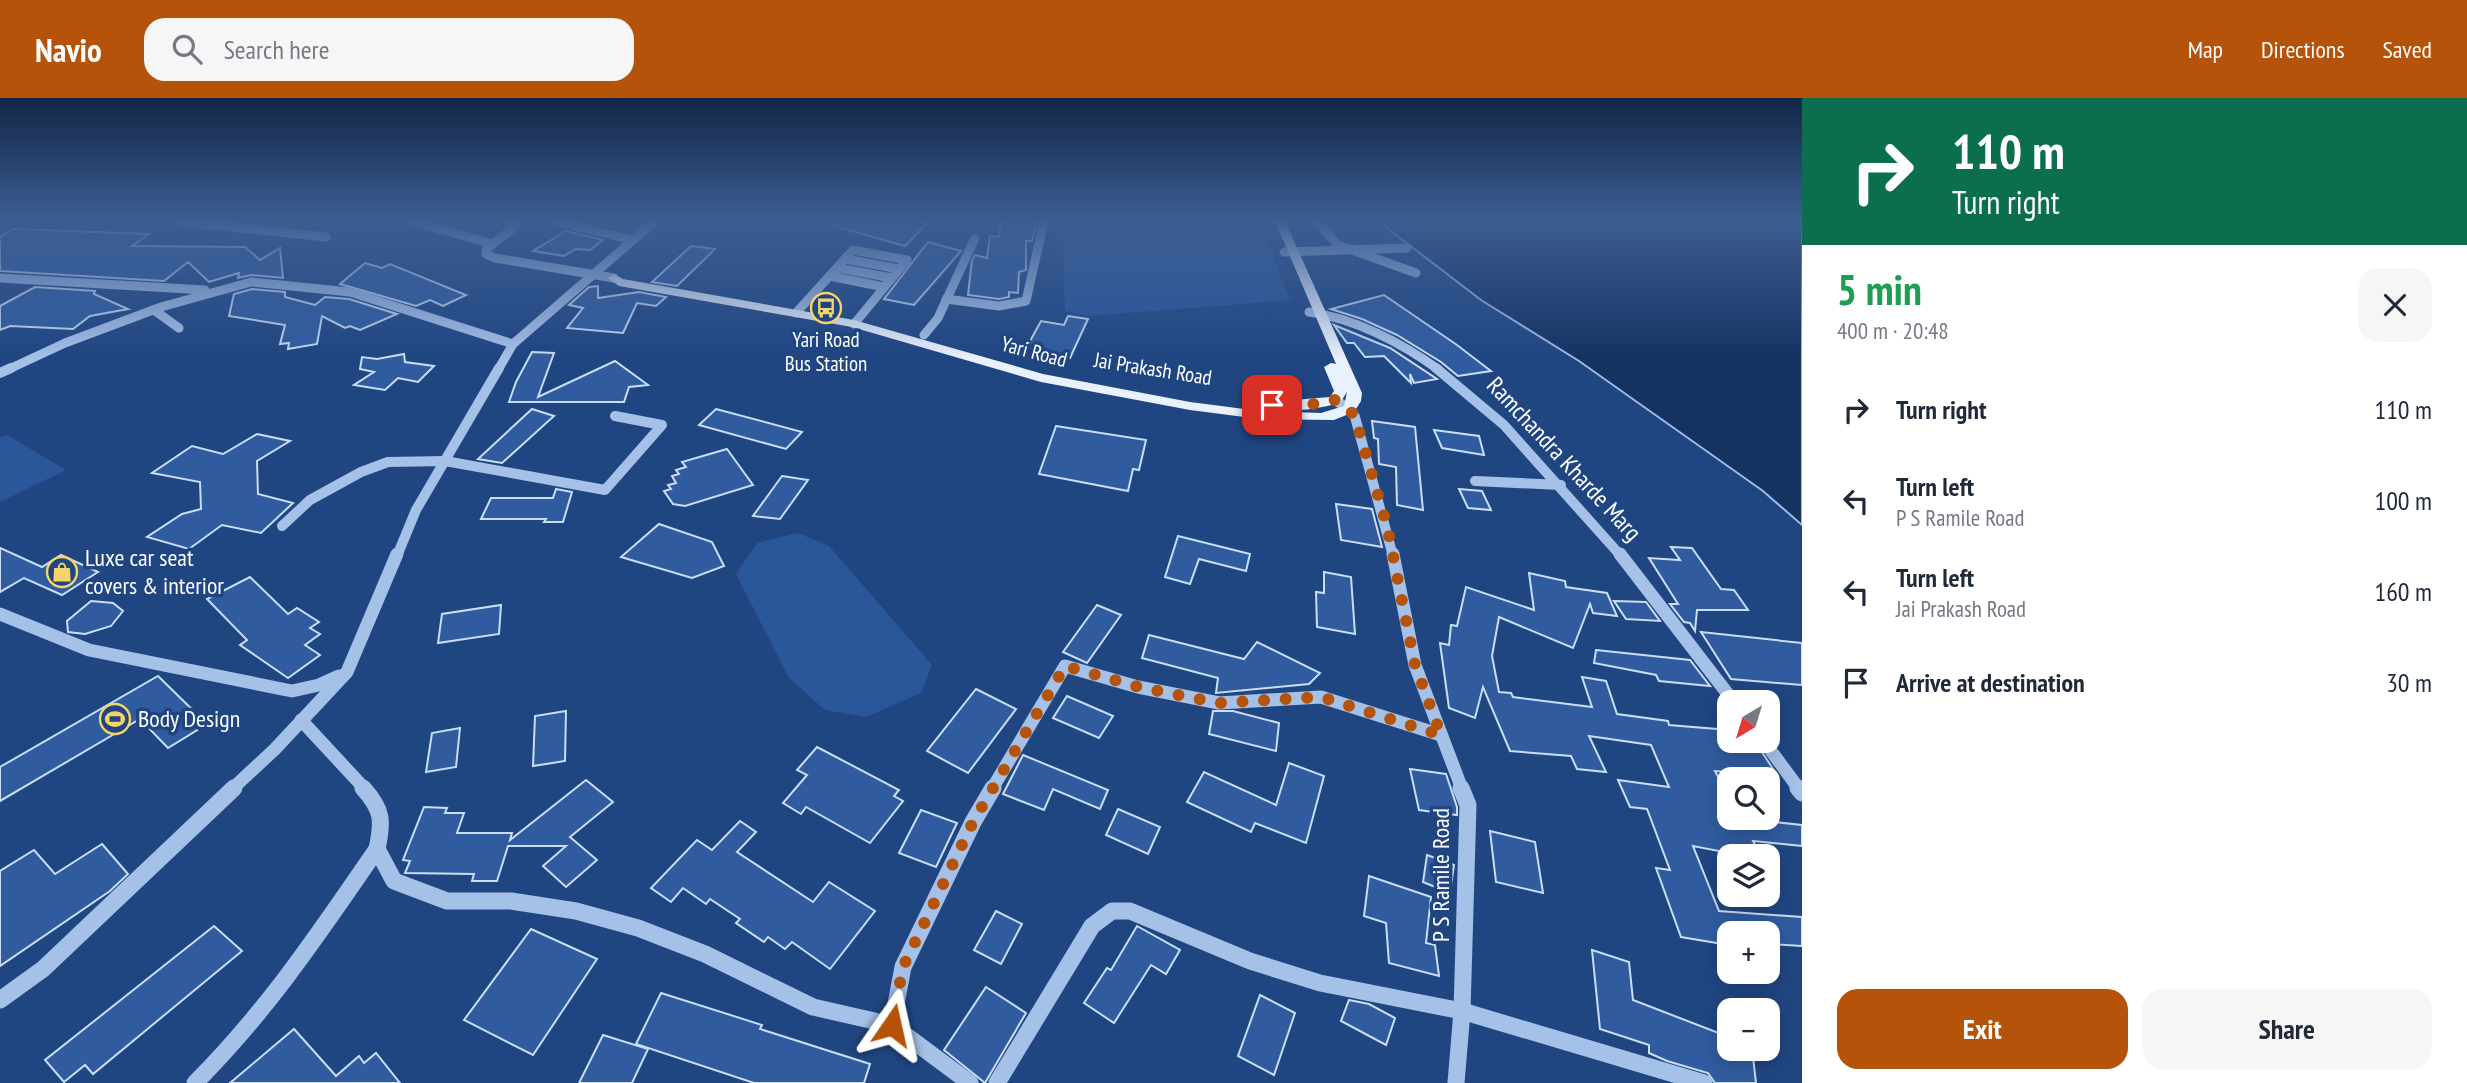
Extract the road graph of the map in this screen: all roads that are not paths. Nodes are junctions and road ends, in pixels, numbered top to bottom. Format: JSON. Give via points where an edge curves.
{"nodes":[{"id":1,"x":549,"y":267,"type":"edge"},
{"id":2,"x":600,"y":267,"type":"edge"},
{"id":3,"x":901,"y":267,"type":"edge"},
{"id":4,"x":961,"y":267,"type":"edge"},
{"id":5,"x":1034,"y":267,"type":"edge"},
{"id":6,"x":1294,"y":267,"type":"edge"},
{"id":7,"x":1398,"y":267,"type":"edge"},
{"id":8,"x":838,"y":268,"type":"joint"},
{"id":9,"x":1416,"y":273,"type":"dead end"},
{"id":10,"x":592,"y":274,"type":"junction"},
{"id":11,"x":830,"y":276,"type":"junction"},
{"id":12,"x":0,"y":278,"type":"edge"},
{"id":13,"x":614,"y":278,"type":"joint"},
{"id":14,"x":892,"y":278,"type":"junction"},
{"id":15,"x":884,"y":287,"type":"junction"},
{"id":16,"x":213,"y":291,"type":"junction"},
{"id":17,"x":946,"y":299,"type":"junction"},
{"id":18,"x":154,"y":310,"type":"junction"},
{"id":19,"x":799,"y":310,"type":"junction"},
{"id":20,"x":1314,"y":313,"type":"junction"},
{"id":21,"x":856,"y":321,"type":"junction"},
{"id":22,"x":179,"y":328,"type":"dead end"},
{"id":23,"x":924,"y":335,"type":"junction"},
{"id":24,"x":513,"y":344,"type":"junction"},
{"id":25,"x":1,"y":372,"type":"edge"},
{"id":26,"x":1335,"y":400,"type":"junction"},
{"id":27,"x":1349,"y":409,"type":"junction"},
{"id":28,"x":615,"y":416,"type":"dead end"},
{"id":29,"x":445,"y":461,"type":"junction"},
{"id":30,"x":1475,"y":481,"type":"dead end"},
{"id":31,"x":1560,"y":485,"type":"junction"},
{"id":32,"x":282,"y":526,"type":"dead end"},
{"id":33,"x":0,"y":614,"type":"edge"},
{"id":34,"x":347,"y":672,"type":"junction"},
{"id":35,"x":1725,"y":690,"type":"edge"},
{"id":36,"x":301,"y":720,"type":"junction"},
{"id":37,"x":1441,"y":735,"type":"junction"},
{"id":38,"x":1773,"y":753,"type":"edge"},
{"id":39,"x":1802,"y":793,"type":"edge"},
{"id":40,"x":377,"y":849,"type":"junction"},
{"id":41,"x":0,"y":1000,"type":"edge"},
{"id":42,"x":1462,"y":1011,"type":"junction"},
{"id":43,"x":892,"y":1025,"type":"junction"},
{"id":44,"x":195,"y":1083,"type":"edge"},
{"id":45,"x":970,"y":1083,"type":"edge"},
{"id":46,"x":997,"y":1083,"type":"edge"},
{"id":47,"x":1456,"y":1083,"type":"edge"},
{"id":48,"x":1704,"y":1083,"type":"edge"}],
"edges":[{"from":1,"to":10,"type":"street","name":"Yari Road"},
{"from":2,"to":10,"type":"street"},
{"from":3,"to":14,"type":"street"},
{"from":4,"to":17,"type":"street"},
{"from":5,"to":17,"type":"street","via":[[1026,301],[1020,306]]},
{"from":6,"to":20,"type":"main road"},
{"from":7,"to":9,"type":"street"},
{"from":8,"to":11,"type":"street"},
{"from":8,"to":14,"type":"street"},
{"from":10,"to":13,"type":"street","name":"Yari Road"},
{"from":10,"to":24,"type":"street"},
{"from":11,"to":15,"type":"street"},
{"from":11,"to":19,"type":"street"},
{"from":12,"to":16,"type":"street"},
{"from":13,"to":19,"type":"main road","name":"Yari Road"},
{"from":14,"to":15,"type":"street"},
{"from":15,"to":21,"type":"street"},
{"from":16,"to":18,"type":"street"},
{"from":16,"to":24,"type":"street","via":[[251,282],[350,292]]},
{"from":17,"to":23,"type":"street"},
{"from":18,"to":22,"type":"street"},
{"from":18,"to":25,"type":"street"},
{"from":19,"to":21,"type":"main road","name":"Yari Road"},
{"from":20,"to":26,"type":"main road","via":[[1341,391]]},
{"from":20,"to":27,"type":"main road","via":[[1356,393]]},
{"from":20,"to":31,"type":"street","name":"Ramchandra Kharde Marg","via":[[1376,334],[1450,375],[1518,436]]},
{"from":21,"to":23,"type":"main road","name":"Jai Prakash Road"},
{"from":21,"to":27,"type":"main road","name":"Yari Road","via":[[1041,378],[1115,393],[1260,415],[1321,417]]},
{"from":23,"to":26,"type":"main road","name":"Jai Prakash Road","via":[[1023,365],[1130,389],[1255,405]]},
{"from":24,"to":29,"type":"street"},
{"from":26,"to":27,"type":"street"},
{"from":27,"to":37,"type":"street","name":"P S Ramile Road","via":[[1387,526],[1415,665]]},
{"from":28,"to":29,"type":"street","via":[[662,425],[605,490]]},
{"from":29,"to":32,"type":"street","via":[[388,462],[361,472],[310,500]]},
{"from":29,"to":34,"type":"street","via":[[416,510]]},
{"from":30,"to":31,"type":"street"},
{"from":31,"to":35,"type":"street","name":"Ramchandra Kharde Marg","via":[[1627,560]]},
{"from":33,"to":34,"type":"street","via":[[89,650],[292,691]]},
{"from":34,"to":36,"type":"street"},
{"from":36,"to":40,"type":"street","via":[[376,802],[382,824]]},
{"from":36,"to":41,"type":"street","via":[[43,969]]},
{"from":37,"to":42,"type":"street","name":"P S Ramile Road","via":[[1468,805]]},
{"from":37,"to":43,"type":"street","via":[[1321,697],[1219,703],[1065,666],[973,822],[903,967]]},
{"from":38,"to":39,"type":"street"},
{"from":40,"to":43,"type":"street","via":[[394,881],[447,901],[511,901],[576,911],[638,928],[705,954],[813,1006]]},
{"from":40,"to":44,"type":"street","via":[[289,977],[239,1039]]},
{"from":42,"to":46,"type":"street","via":[[1320,983],[1250,961],[1130,911],[1112,911],[1092,926]]},
{"from":42,"to":47,"type":"street","name":"P S Ramile Road"},
{"from":42,"to":48,"type":"street"},
{"from":43,"to":45,"type":"street"}]}
